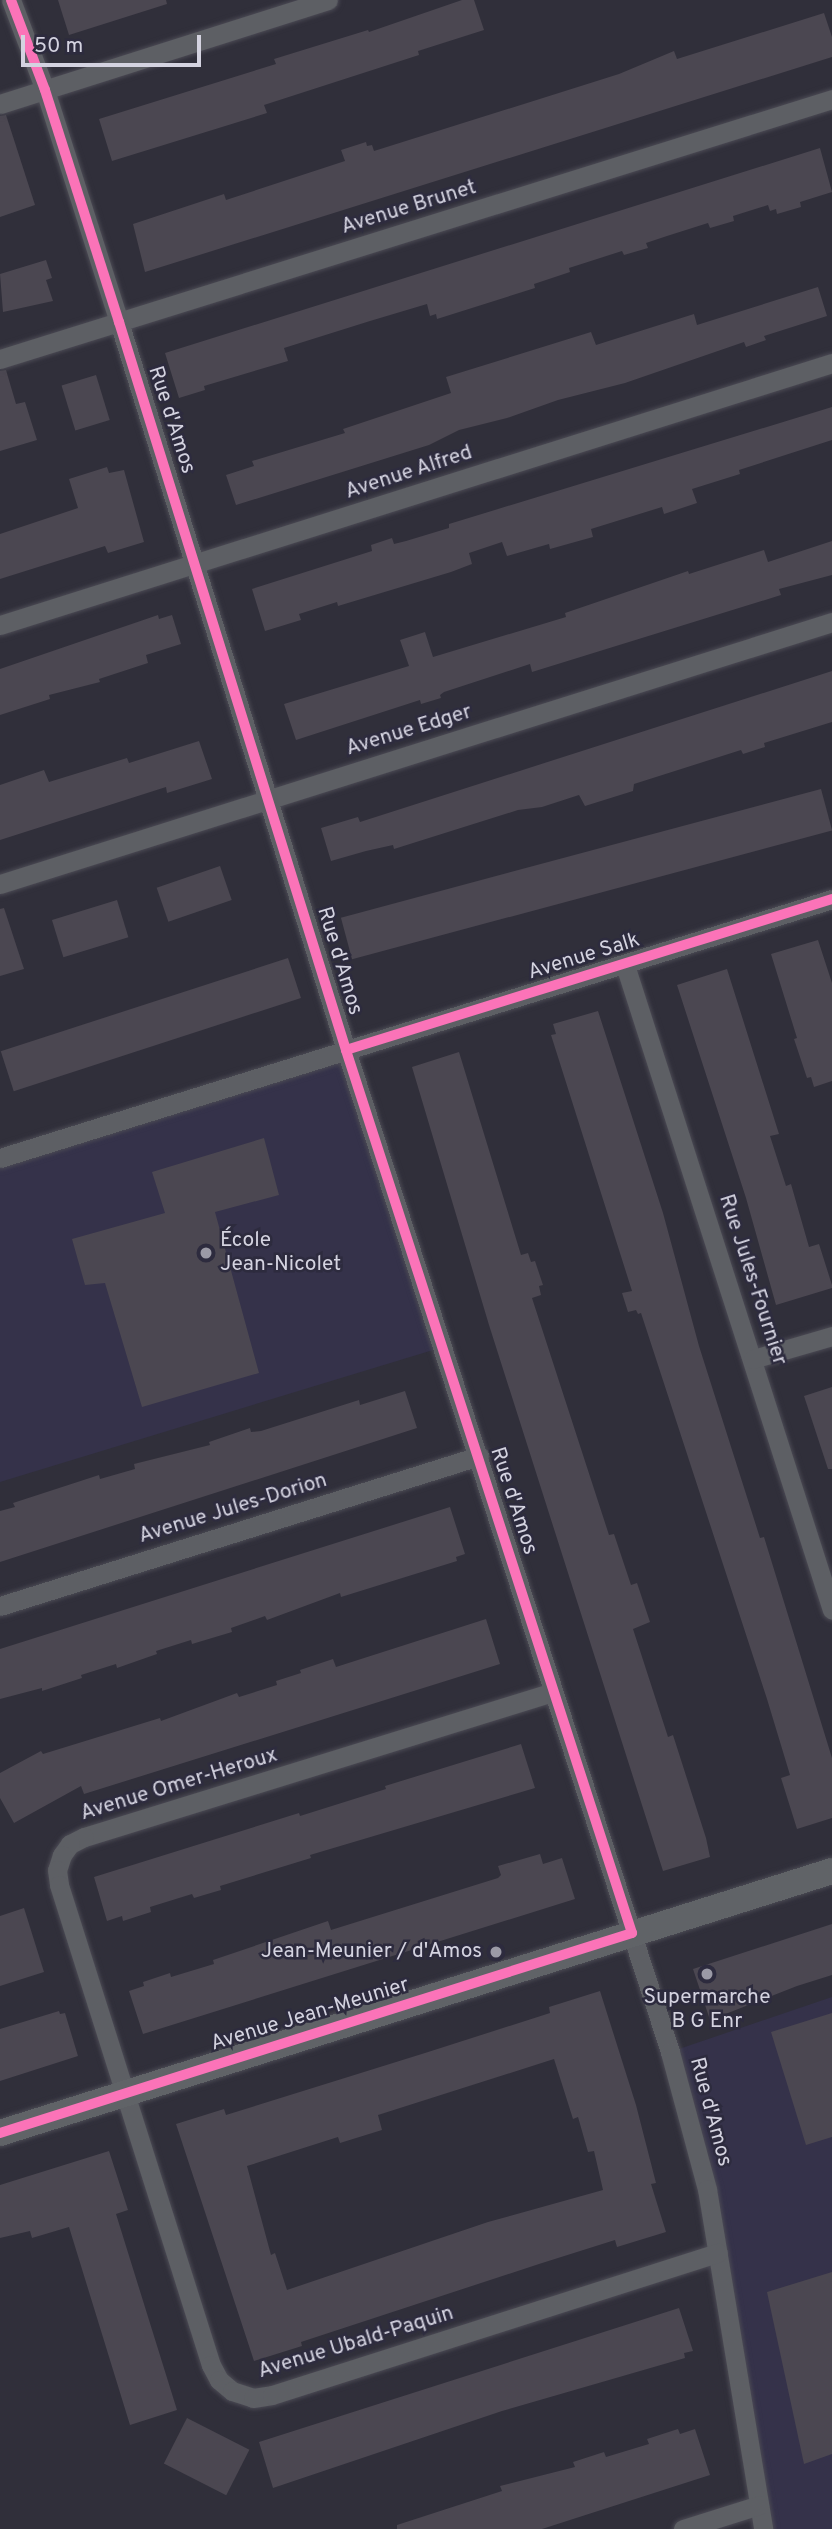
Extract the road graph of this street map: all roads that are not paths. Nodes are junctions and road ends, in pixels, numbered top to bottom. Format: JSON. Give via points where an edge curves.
{"nodes":[{"id":1,"x":12,"y":0,"type":"edge"},
{"id":2,"x":328,"y":0,"type":"edge"},
{"id":3,"x":45,"y":90,"type":"junction"},
{"id":4,"x":832,"y":99,"type":"edge"},
{"id":5,"x":0,"y":104,"type":"edge"},
{"id":6,"x":119,"y":322,"type":"junction"},
{"id":7,"x":0,"y":359,"type":"edge"},
{"id":8,"x":832,"y":363,"type":"edge"},
{"id":9,"x":196,"y":564,"type":"junction"},
{"id":10,"x":832,"y":622,"type":"edge"},
{"id":11,"x":0,"y":625,"type":"edge"},
{"id":12,"x":269,"y":799,"type":"junction"},
{"id":13,"x":0,"y":884,"type":"edge"},
{"id":14,"x":832,"y":899,"type":"edge"},
{"id":15,"x":625,"y":965,"type":"junction"},
{"id":16,"x":346,"y":1050,"type":"junction"},
{"id":17,"x":0,"y":1158,"type":"edge"},
{"id":18,"x":832,"y":1336,"type":"edge"},
{"id":19,"x":753,"y":1359,"type":"junction"},
{"id":20,"x":479,"y":1456,"type":"junction"},
{"id":21,"x":0,"y":1606,"type":"edge"},
{"id":22,"x":832,"y":1610,"type":"edge"},
{"id":23,"x":553,"y":1692,"type":"junction"},
{"id":24,"x":832,"y":1871,"type":"edge"},
{"id":25,"x":632,"y":1933,"type":"junction"},
{"id":26,"x":126,"y":2093,"type":"junction"},
{"id":27,"x":0,"y":2133,"type":"edge"},
{"id":28,"x":718,"y":2253,"type":"junction"},
{"id":29,"x":759,"y":2505,"type":"junction"},
{"id":30,"x":683,"y":2529,"type":"edge"},
{"id":31,"x":763,"y":2529,"type":"edge"}],
"edges":[{"from":1,"to":3,"type":"street","name":"Rue d'Amos"},
{"from":2,"to":3,"type":"street"},
{"from":3,"to":5,"type":"street"},
{"from":3,"to":6,"type":"street","name":"Rue d'Amos"},
{"from":4,"to":6,"type":"street","name":"Avenue Brunet"},
{"from":6,"to":7,"type":"street","name":"Avenue Brunet"},
{"from":6,"to":9,"type":"street","name":"Rue d'Amos"},
{"from":8,"to":9,"type":"street","name":"Avenue Alfred"},
{"from":9,"to":11,"type":"street","name":"Avenue Alfred"},
{"from":9,"to":12,"type":"street","name":"Rue d'Amos"},
{"from":10,"to":12,"type":"street","name":"Avenue Edger"},
{"from":12,"to":13,"type":"street","name":"Avenue Edger"},
{"from":12,"to":16,"type":"street","name":"Rue d'Amos"},
{"from":14,"to":15,"type":"street","name":"Avenue Salk"},
{"from":15,"to":16,"type":"street","name":"Avenue Salk"},
{"from":15,"to":19,"type":"street","name":"Rue Jules-Fournier"},
{"from":16,"to":17,"type":"street","name":"Avenue Salk"},
{"from":16,"to":20,"type":"street","name":"Rue d'Amos"},
{"from":18,"to":19,"type":"street"},
{"from":19,"to":22,"type":"street","name":"Rue Jules-Fournier"},
{"from":20,"to":21,"type":"street","name":"Avenue Jules-Dorion"},
{"from":20,"to":23,"type":"street","name":"Rue d'Amos"},
{"from":23,"to":25,"type":"street","name":"Rue d'Amos"},
{"from":23,"to":26,"type":"street","name":"Avenue Omer-Heroux","via":[[70,1844],[57,1870],[59,1885]]},
{"from":24,"to":25,"type":"street","name":"Avenue Jean-Meunier"},
{"from":25,"to":26,"type":"street","name":"Avenue Jean-Meunier"},
{"from":25,"to":28,"type":"street","name":"Rue d'Amos","via":[[695,2144]]},
{"from":26,"to":27,"type":"street","name":"Avenue Jean-Meunier"},
{"from":26,"to":28,"type":"street","name":"Avenue Ubald-Paquin","via":[[211,2365],[232,2391],[253,2398]]},
{"from":28,"to":29,"type":"street","name":"Rue d'Amos"},
{"from":29,"to":30,"type":"street"},
{"from":29,"to":31,"type":"street","name":"Rue d'Amos"}]}
